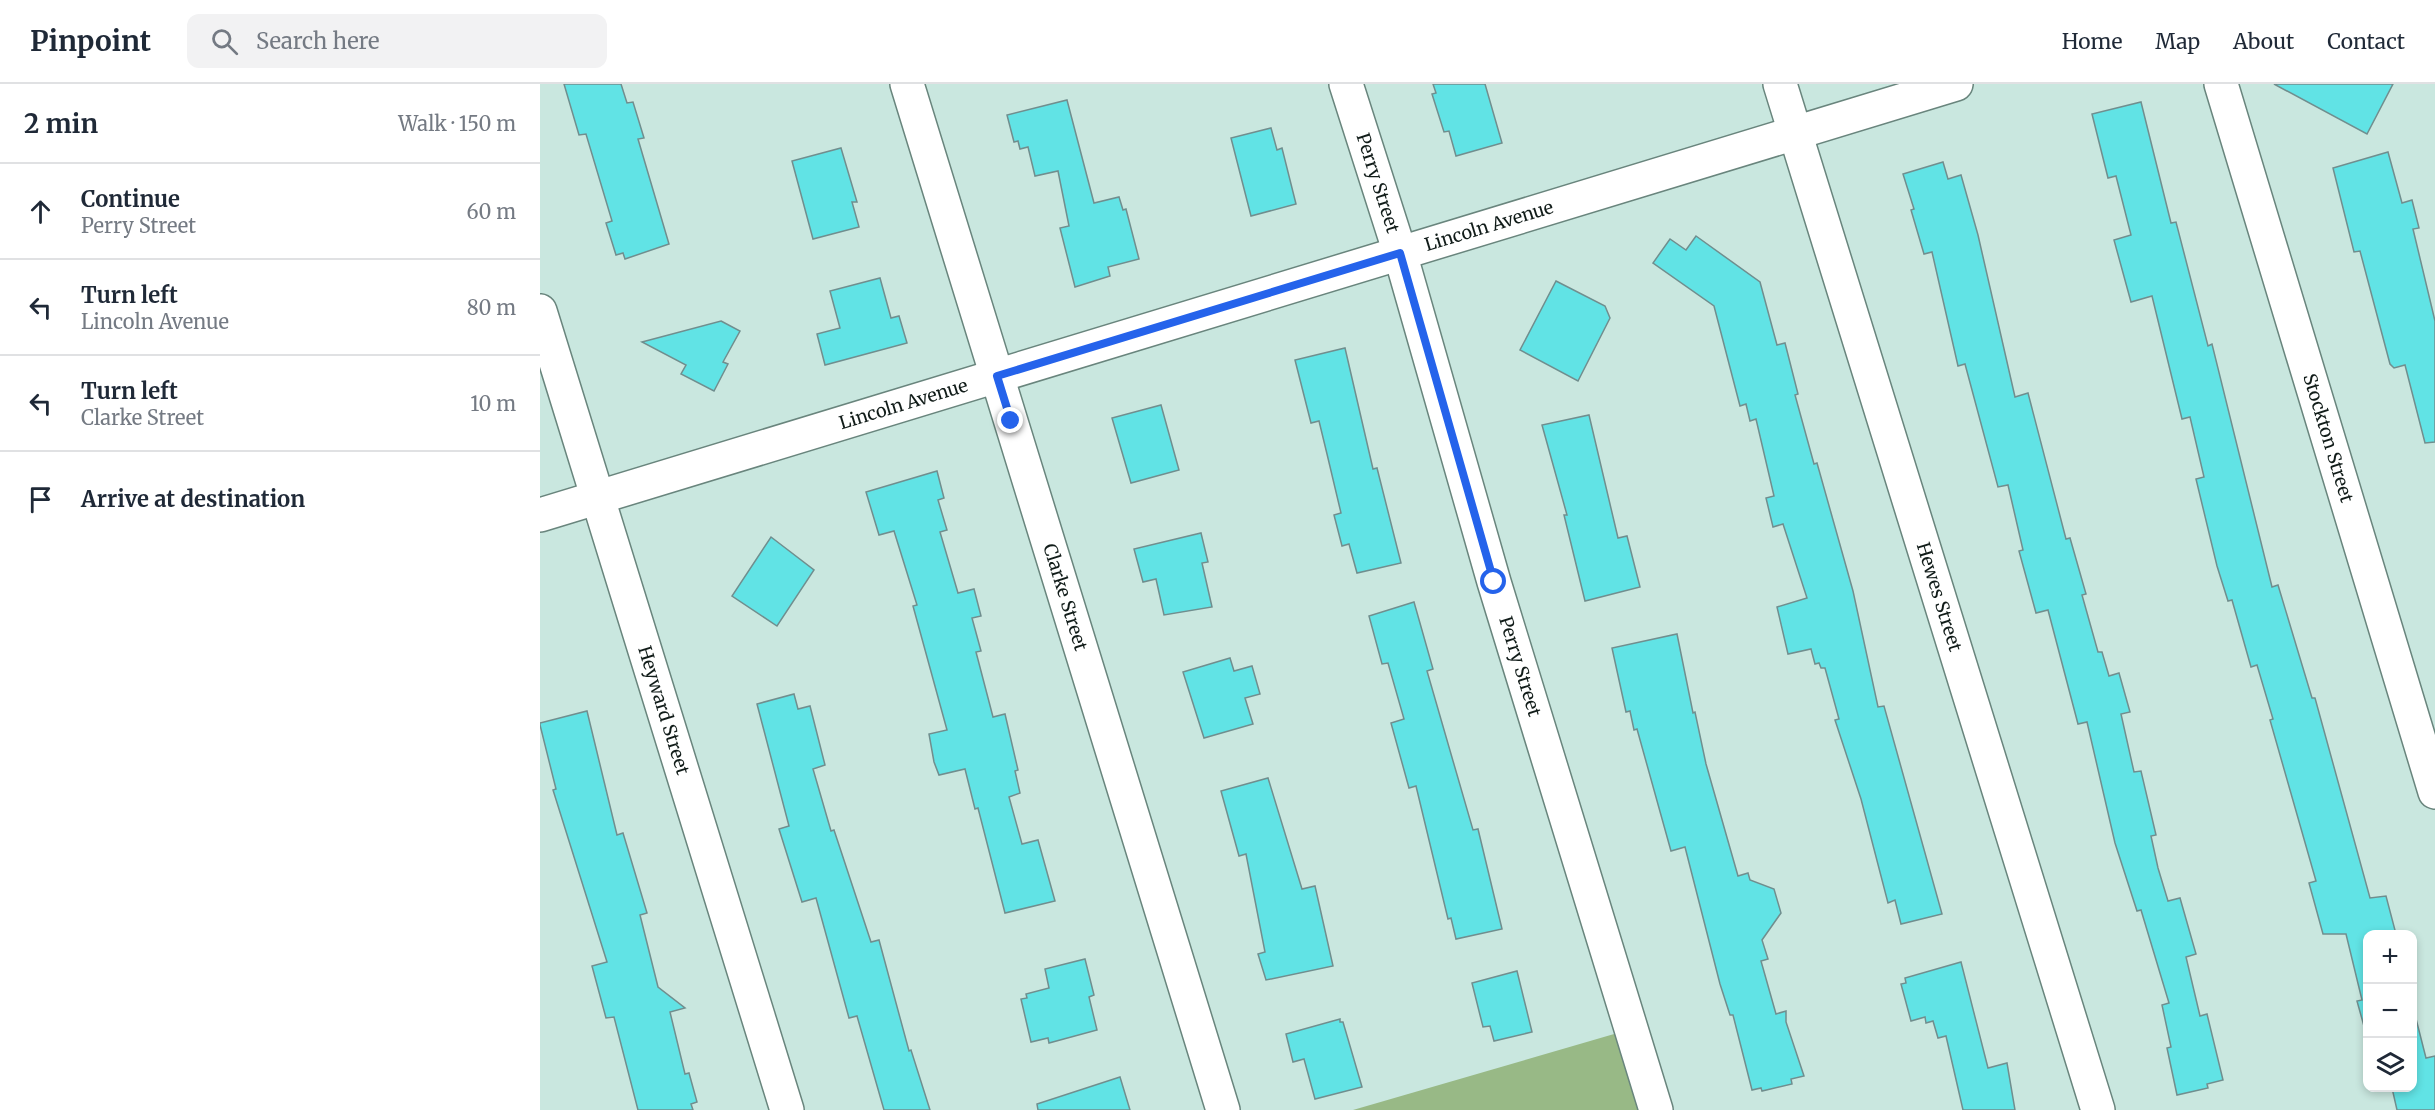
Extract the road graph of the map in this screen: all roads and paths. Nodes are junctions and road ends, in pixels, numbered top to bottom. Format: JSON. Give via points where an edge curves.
{"nodes":[{"id":1,"x":907,"y":84,"type":"edge"},
{"id":2,"x":1346,"y":84,"type":"edge"},
{"id":3,"x":1780,"y":84,"type":"edge"},
{"id":4,"x":1956,"y":84,"type":"edge"},
{"id":5,"x":2221,"y":84,"type":"edge"},
{"id":6,"x":1796,"y":133,"type":"junction"},
{"id":7,"x":1400,"y":253,"type":"junction"},
{"id":8,"x":540,"y":311,"type":"edge"},
{"id":9,"x":997,"y":376,"type":"junction"},
{"id":10,"x":599,"y":497,"type":"junction"},
{"id":11,"x":540,"y":515,"type":"edge"},
{"id":12,"x":2435,"y":792,"type":"edge"},
{"id":13,"x":787,"y":1110,"type":"edge"},
{"id":14,"x":1223,"y":1110,"type":"edge"},
{"id":15,"x":1656,"y":1110,"type":"edge"},
{"id":16,"x":2098,"y":1110,"type":"edge"}],
"edges":[{"from":1,"to":9,"type":"street","name":"Clarke Street"},
{"from":2,"to":7,"type":"street","name":"Perry Street"},
{"from":3,"to":6,"type":"street","name":"Hewes Street"},
{"from":4,"to":6,"type":"street","name":"Lincoln Avenue"},
{"from":5,"to":12,"type":"street","name":"Stockton Street"},
{"from":6,"to":7,"type":"street","name":"Lincoln Avenue"},
{"from":6,"to":16,"type":"street","name":"Hewes Street"},
{"from":7,"to":9,"type":"street","name":"Lincoln Avenue"},
{"from":7,"to":15,"type":"street","name":"Perry Street","via":[[1494,582]]},
{"from":8,"to":10,"type":"street","name":"Heyward Street"},
{"from":9,"to":10,"type":"street","name":"Lincoln Avenue"},
{"from":9,"to":14,"type":"street","name":"Clarke Street"},
{"from":10,"to":11,"type":"street","name":"Lincoln Avenue"},
{"from":10,"to":13,"type":"street","name":"Heyward Street"}]}
